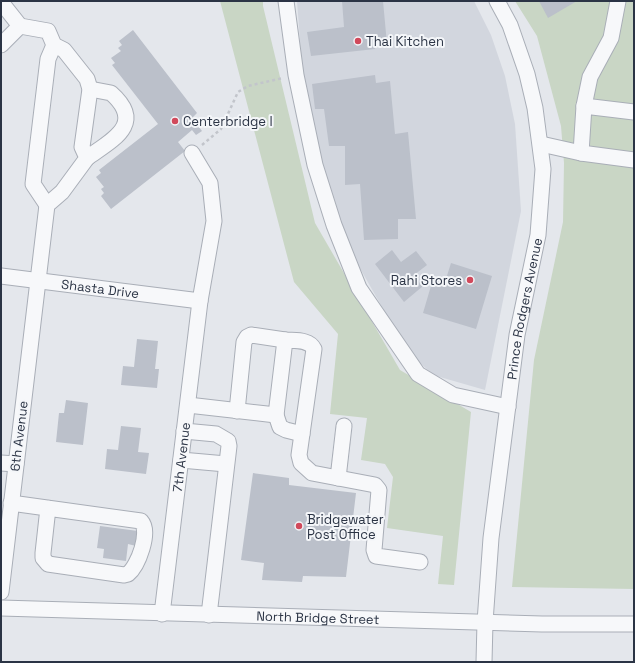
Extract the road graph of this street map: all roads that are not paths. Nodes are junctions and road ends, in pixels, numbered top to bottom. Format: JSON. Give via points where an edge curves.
{"nodes":[{"id":1,"x":286,"y":1,"type":"edge"},
{"id":2,"x":497,"y":1,"type":"edge"},
{"id":3,"x":618,"y":1,"type":"edge"},
{"id":4,"x":1,"y":2,"type":"edge"},
{"id":5,"x":20,"y":26,"type":"junction"},
{"id":6,"x":1,"y":45,"type":"edge"},
{"id":7,"x":54,"y":45,"type":"junction"},
{"id":8,"x":90,"y":89,"type":"junction"},
{"id":9,"x":584,"y":106,"type":"junction"},
{"id":10,"x":634,"y":112,"type":"edge"},
{"id":11,"x":540,"y":144,"type":"junction"},
{"id":12,"x":192,"y":153,"type":"road end"},
{"id":13,"x":581,"y":153,"type":"junction"},
{"id":14,"x":87,"y":158,"type":"junction"},
{"id":15,"x":634,"y":160,"type":"edge"},
{"id":16,"x":47,"y":205,"type":"junction"},
{"id":17,"x":1,"y":276,"type":"edge"},
{"id":18,"x":37,"y":281,"type":"junction"},
{"id":19,"x":200,"y":301,"type":"junction"},
{"id":20,"x":285,"y":340,"type":"junction"},
{"id":21,"x":188,"y":404,"type":"junction"},
{"id":22,"x":508,"y":407,"type":"junction"},
{"id":23,"x":237,"y":410,"type":"junction"},
{"id":24,"x":276,"y":415,"type":"junction"},
{"id":25,"x":344,"y":426,"type":"dead end"},
{"id":26,"x":184,"y":431,"type":"junction"},
{"id":27,"x":302,"y":434,"type":"junction"},
{"id":28,"x":181,"y":460,"type":"junction"},
{"id":29,"x":8,"y":464,"type":"edge"},
{"id":30,"x":226,"y":464,"type":"junction"},
{"id":31,"x":338,"y":478,"type":"junction"},
{"id":32,"x":11,"y":503,"type":"junction"},
{"id":33,"x":48,"y":508,"type":"junction"},
{"id":34,"x":420,"y":562,"type":"dead end"},
{"id":35,"x":1,"y":592,"type":"edge"},
{"id":36,"x":1,"y":608,"type":"edge"},
{"id":37,"x":162,"y":614,"type":"junction"},
{"id":38,"x":209,"y":615,"type":"junction"},
{"id":39,"x":485,"y":622,"type":"junction"},
{"id":40,"x":634,"y":624,"type":"edge"},
{"id":41,"x":484,"y":662,"type":"edge"}],
"edges":[{"from":1,"to":22,"type":"street","via":[[296,75],[315,165],[334,225],[360,288],[418,374],[453,395]]},
{"from":2,"to":11,"type":"street","name":"Prince Rodgers Avenue","via":[[510,25],[528,74]]},
{"from":3,"to":9,"type":"street","via":[[611,38],[590,77]]},
{"from":4,"to":5,"type":"street"},
{"from":5,"to":6,"type":"street"},
{"from":5,"to":7,"type":"street","via":[[48,31]]},
{"from":7,"to":8,"type":"street","via":[[64,50],[87,79]]},
{"from":7,"to":16,"type":"street","via":[[48,59],[33,184]]},
{"from":8,"to":14,"type":"street","via":[[82,147]]},
{"from":8,"to":14,"type":"street","via":[[111,93],[125,111],[126,125],[120,133]]},
{"from":9,"to":10,"type":"street"},
{"from":9,"to":13,"type":"street"},
{"from":11,"to":13,"type":"street"},
{"from":11,"to":22,"type":"street","name":"Prince Rodgers Avenue","via":[[543,169],[538,235],[517,335]]},
{"from":12,"to":19,"type":"street","name":"7th Avenue","via":[[210,184],[214,221]]},
{"from":13,"to":15,"type":"street"},
{"from":14,"to":16,"type":"street","via":[[62,192]]},
{"from":16,"to":18,"type":"street","name":"6th Avenue"},
{"from":17,"to":18,"type":"street","name":"Shasta Drive"},
{"from":18,"to":19,"type":"street","name":"Shasta Drive"},
{"from":18,"to":29,"type":"street","name":"6th Avenue"},
{"from":19,"to":21,"type":"street","name":"7th Avenue"},
{"from":20,"to":23,"type":"street","via":[[251,335],[247,337],[244,342]]},
{"from":20,"to":24,"type":"street"},
{"from":20,"to":27,"type":"street","via":[[308,342],[314,349]]},
{"from":21,"to":23,"type":"street"},
{"from":21,"to":26,"type":"street","name":"7th Avenue"},
{"from":22,"to":39,"type":"street","name":"Prince Rodgers Avenue","via":[[491,538]]},
{"from":23,"to":24,"type":"street"},
{"from":24,"to":27,"type":"street","via":[[280,427]]},
{"from":25,"to":31,"type":"street"},
{"from":26,"to":28,"type":"street","name":"7th Avenue"},
{"from":26,"to":30,"type":"street","via":[[216,434],[228,441]]},
{"from":27,"to":31,"type":"street","via":[[299,455],[301,463],[312,473]]},
{"from":28,"to":30,"type":"street"},
{"from":28,"to":37,"type":"street","name":"7th Avenue"},
{"from":29,"to":32,"type":"street","name":"6th Avenue"},
{"from":30,"to":38,"type":"street"},
{"from":31,"to":34,"type":"street","via":[[374,485],[379,490],[374,550],[376,556]]},
{"from":32,"to":33,"type":"street"},
{"from":32,"to":35,"type":"street","name":"6th Avenue"},
{"from":33,"to":33,"type":"street","via":[[43,553],[43,558],[48,564],[124,575],[135,568],[144,536],[141,521]]},
{"from":36,"to":37,"type":"street","name":"North Bridge Street"},
{"from":37,"to":38,"type":"street","name":"North Bridge Street"},
{"from":38,"to":39,"type":"street","name":"North Bridge Street"},
{"from":39,"to":40,"type":"street","name":"North Bridge Street"},
{"from":39,"to":41,"type":"street","name":"Prince Rodgers Avenue"}]}
